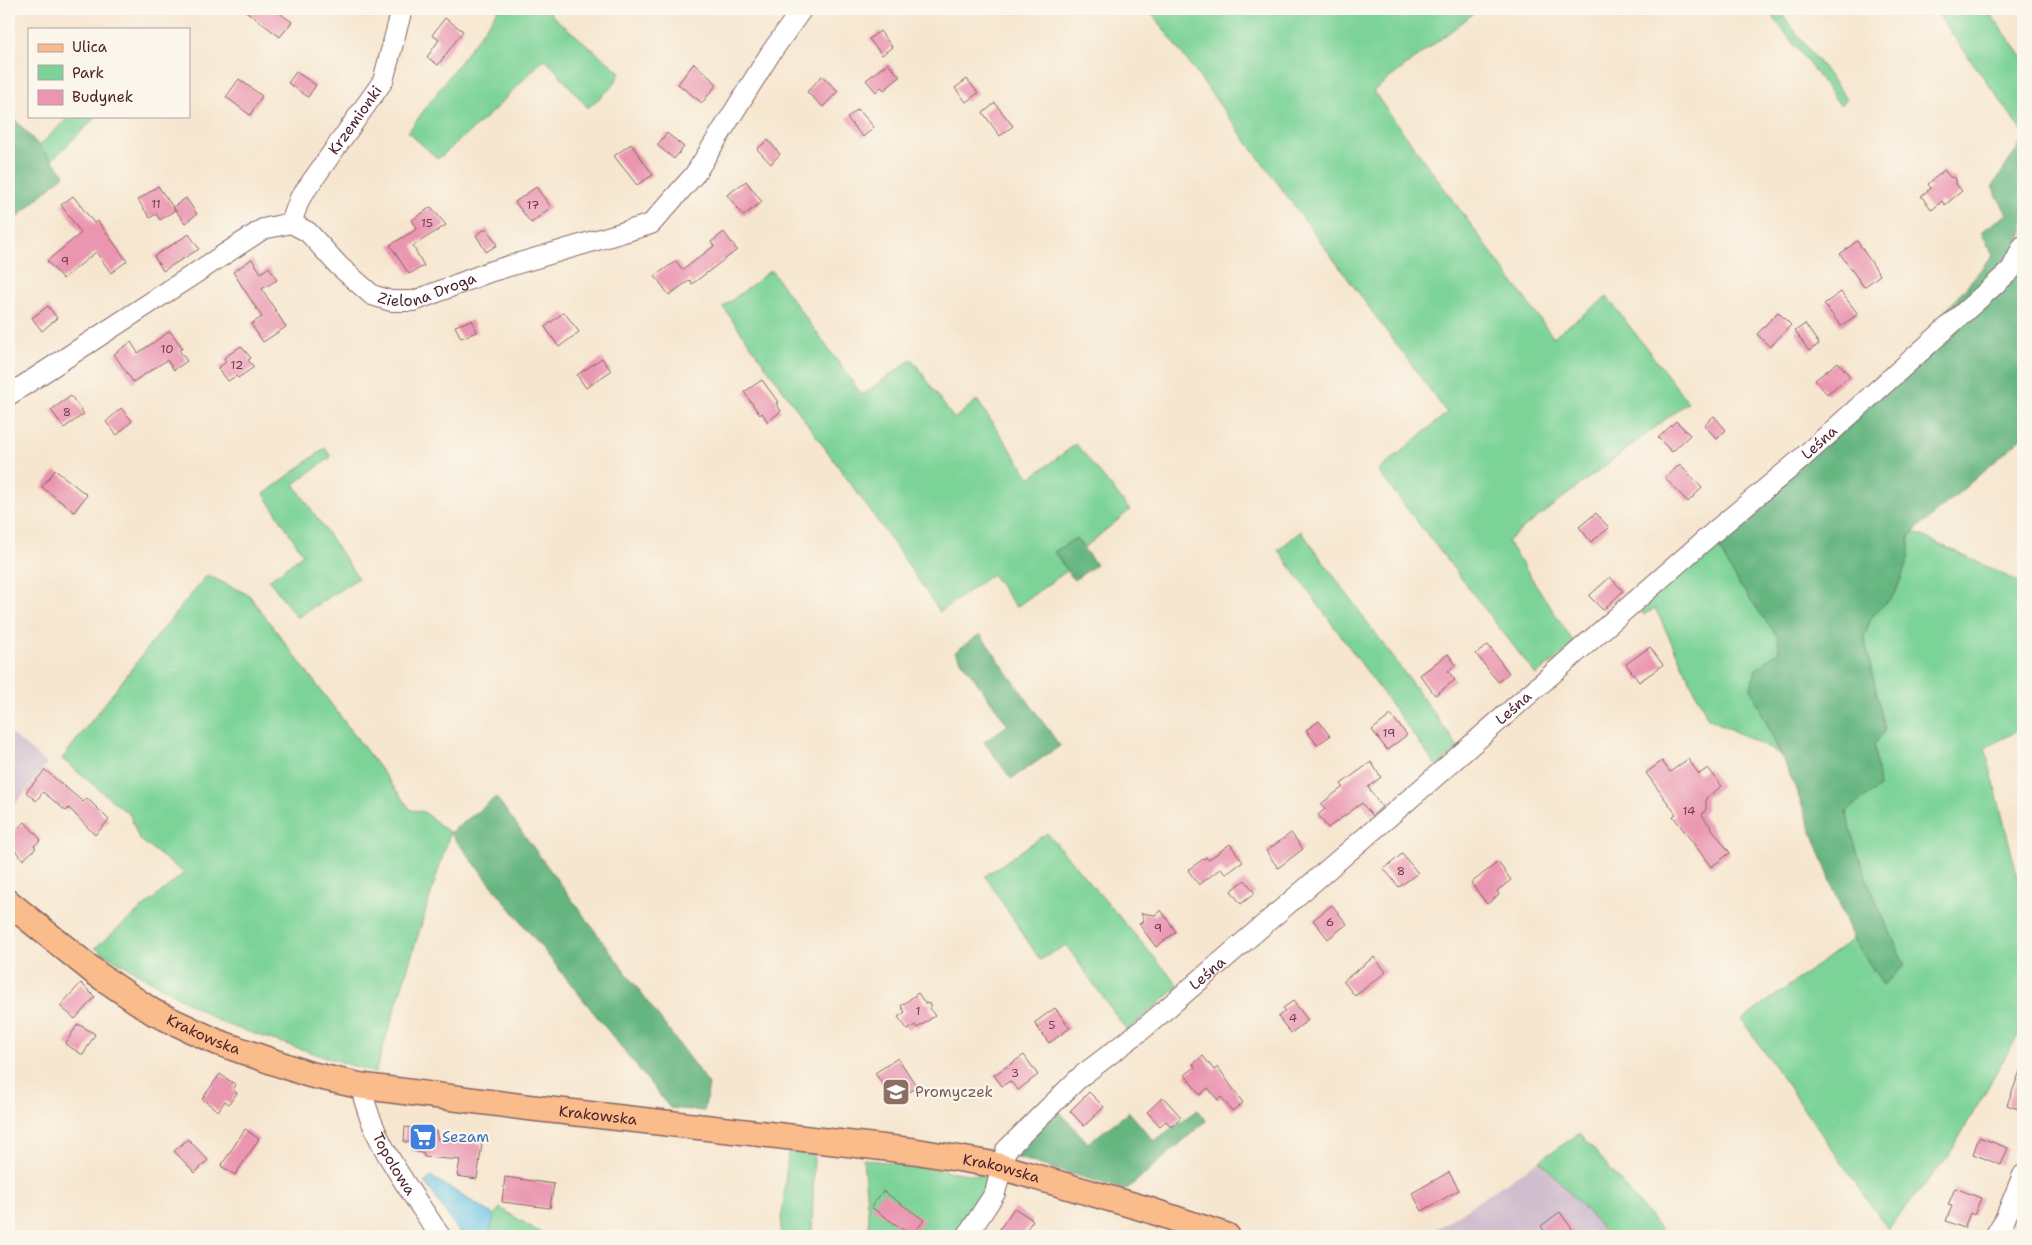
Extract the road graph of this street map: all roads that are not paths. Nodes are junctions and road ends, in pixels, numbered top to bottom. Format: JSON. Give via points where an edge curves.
{"nodes":[{"id":1,"x":402,"y":9,"type":"edge"},
{"id":2,"x":802,"y":9,"type":"edge"},
{"id":3,"x":291,"y":223,"type":"junction"},
{"id":4,"x":2023,"y":246,"type":"edge"},
{"id":5,"x":9,"y":395,"type":"edge"},
{"id":6,"x":9,"y":902,"type":"edge"},
{"id":7,"x":360,"y":1086,"type":"junction"},
{"id":8,"x":1003,"y":1168,"type":"junction"},
{"id":9,"x":2023,"y":1175,"type":"edge"},
{"id":10,"x":440,"y":1236,"type":"edge"},
{"id":11,"x":967,"y":1236,"type":"edge"},
{"id":12,"x":1227,"y":1236,"type":"edge"},
{"id":13,"x":1995,"y":1236,"type":"edge"}],
"edges":[{"from":1,"to":3,"type":"street","name":"Krzemionki","via":[[383,82],[300,198]]},
{"from":2,"to":3,"type":"street","name":"Zielona Droga","via":[[695,174],[651,224],[489,272],[414,301],[372,295],[308,232]]},
{"from":3,"to":5,"type":"street","via":[[263,229]]},
{"from":4,"to":8,"type":"street","name":"Leśna","via":[[2011,270],[1801,459],[1282,910],[1080,1078],[1006,1150]]},
{"from":6,"to":7,"type":"main road","name":"Krakowska","via":[[97,974],[160,1016],[246,1053],[308,1074]]},
{"from":7,"to":8,"type":"main road","name":"Krakowska","via":[[914,1151]]},
{"from":7,"to":10,"type":"street","name":"Topolowa","via":[[366,1111],[378,1137]]},
{"from":8,"to":11,"type":"street","name":"Leśna","via":[[995,1193]]},
{"from":8,"to":12,"type":"main road","name":"Krakowska"},
{"from":9,"to":13,"type":"street"}]}
